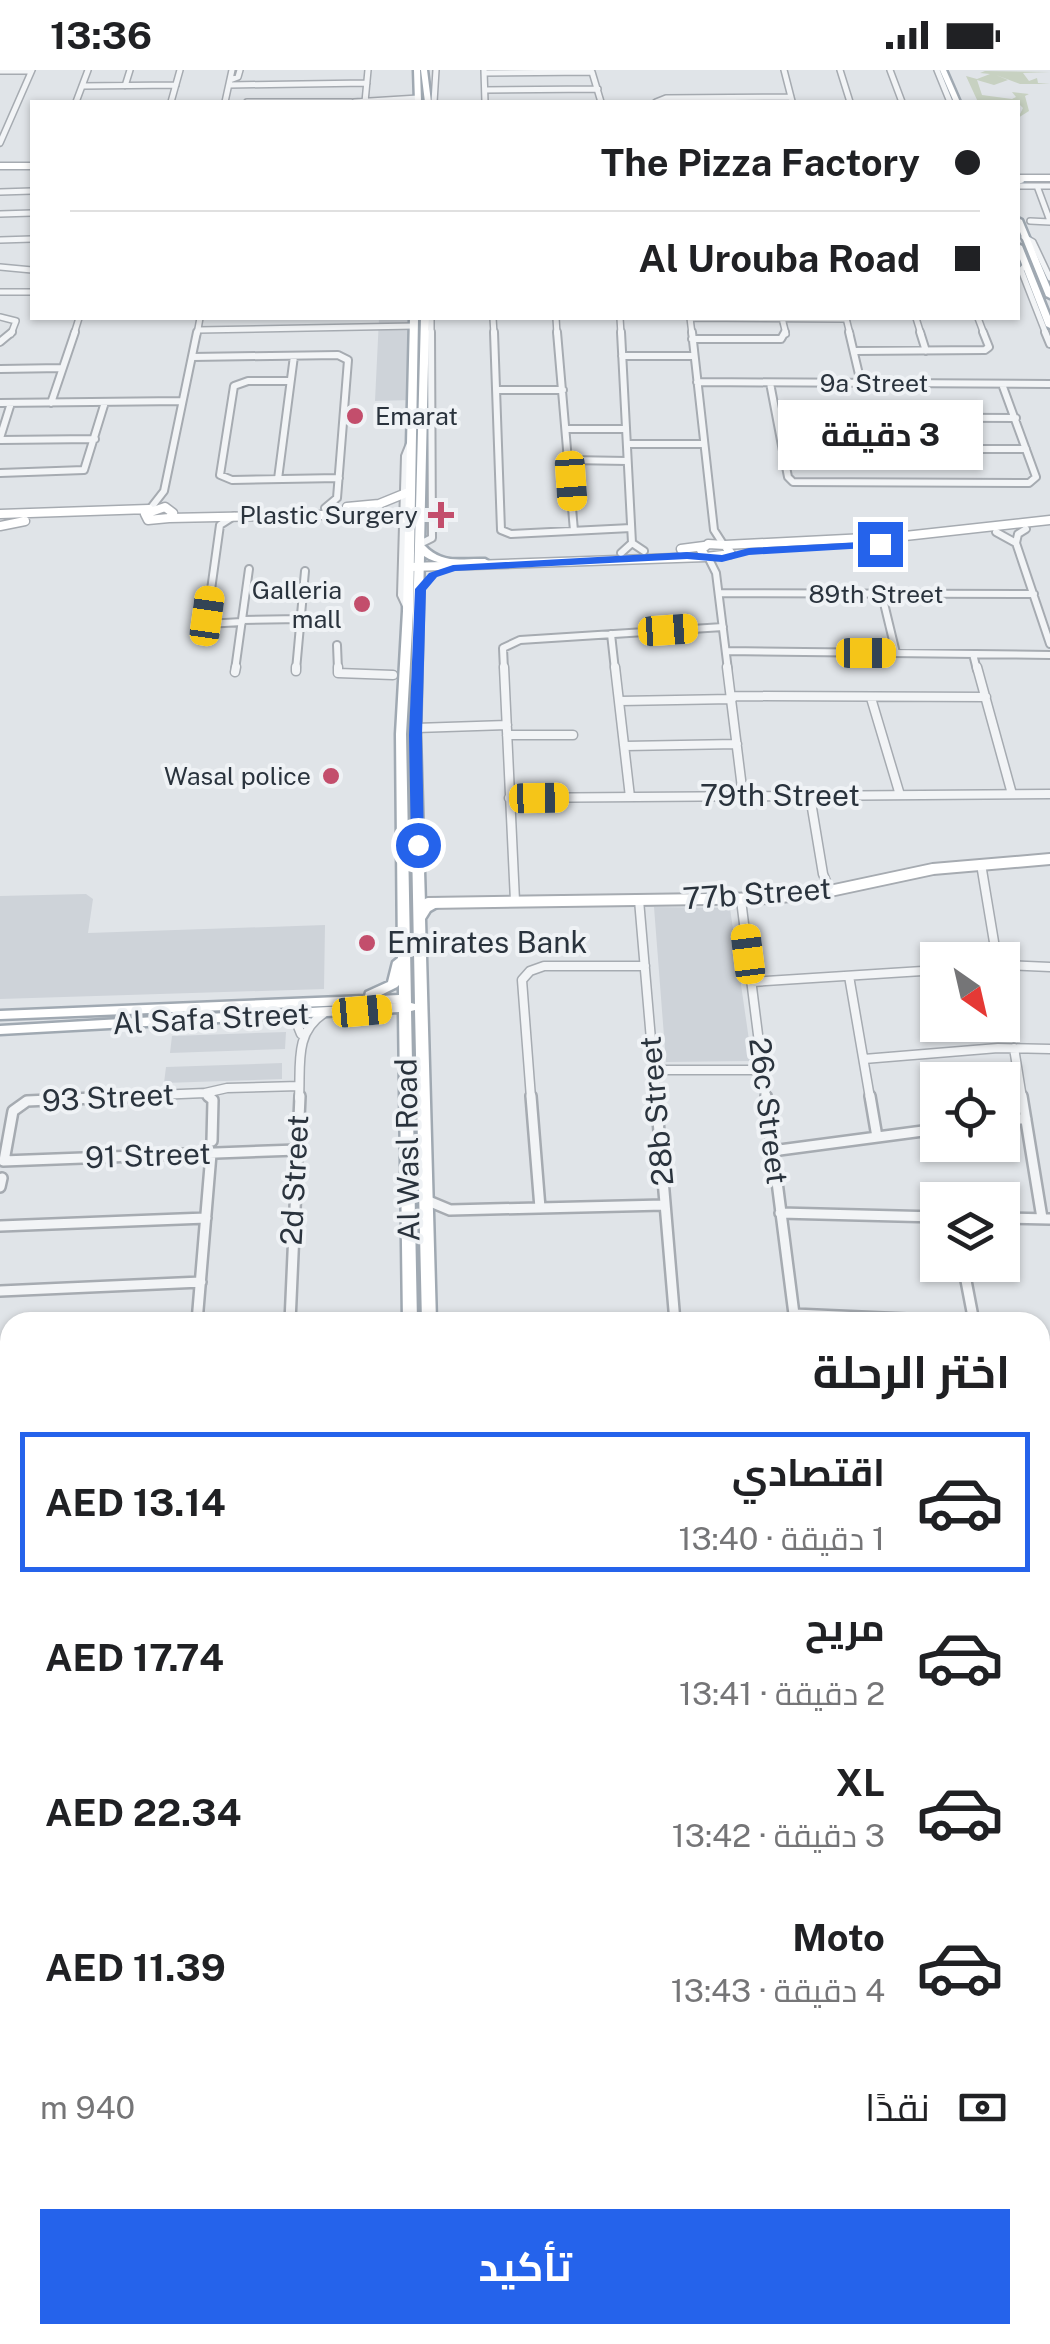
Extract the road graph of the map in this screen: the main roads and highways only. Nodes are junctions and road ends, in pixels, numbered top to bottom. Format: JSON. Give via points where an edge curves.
{"nodes":[{"id":1,"x":427,"y":70,"type":"edge"},
{"id":2,"x":940,"y":70,"type":"edge"},
{"id":3,"x":954,"y":70,"type":"edge"},
{"id":4,"x":418,"y":100,"type":"edge"},
{"id":5,"x":431,"y":100,"type":"edge"},
{"id":6,"x":953,"y":100,"type":"edge"},
{"id":7,"x":965,"y":100,"type":"edge"},
{"id":8,"x":1020,"y":226,"type":"edge"},
{"id":9,"x":1020,"y":251,"type":"edge"},
{"id":10,"x":1050,"y":296,"type":"edge"},
{"id":11,"x":427,"y":320,"type":"edge"},
{"id":12,"x":414,"y":326,"type":"edge"},
{"id":13,"x":1050,"y":326,"type":"edge"},
{"id":14,"x":414,"y":356,"type":"junction"},
{"id":15,"x":402,"y":389,"type":"dead end"},
{"id":16,"x":412,"y":396,"type":"junction"},
{"id":17,"x":422,"y":545,"type":"junction"},
{"id":18,"x":485,"y":562,"type":"road end"},
{"id":19,"x":415,"y":568,"type":"junction"},
{"id":20,"x":453,"y":568,"type":"road end"},
{"id":21,"x":420,"y":589,"type":"junction"},
{"id":22,"x":406,"y":648,"type":"junction"},
{"id":23,"x":416,"y":723,"type":"junction"},
{"id":24,"x":401,"y":743,"type":"junction"},
{"id":25,"x":418,"y":832,"type":"junction"},
{"id":26,"x":438,"y":903,"type":"road end"},
{"id":27,"x":419,"y":918,"type":"junction"},
{"id":28,"x":404,"y":948,"type":"junction"},
{"id":29,"x":412,"y":1003,"type":"junction"},
{"id":30,"x":331,"y":1010,"type":"junction"},
{"id":31,"x":0,"y":1016,"type":"edge"},
{"id":32,"x":0,"y":1030,"type":"edge"},
{"id":33,"x":406,"y":1036,"type":"junction"},
{"id":34,"x":413,"y":1312,"type":"edge"},
{"id":35,"x":429,"y":1312,"type":"edge"}],
"edges":[{"from":1,"to":4,"type":"main road"},
{"from":1,"to":5,"type":"main road"},
{"from":2,"to":6,"type":"main road"},
{"from":3,"to":7,"type":"main road"},
{"from":8,"to":10,"type":"main road"},
{"from":9,"to":13,"type":"main road"},
{"from":11,"to":14,"type":"main road","name":"Al Wasl Road"},
{"from":12,"to":14,"type":"main road","name":"Al Wasl Road"},
{"from":14,"to":16,"type":"main road","name":"Al Wasl Road"},
{"from":14,"to":17,"type":"main road","name":"Al Wasl Road","via":[[427,409]]},
{"from":15,"to":16,"type":"main road"},
{"from":16,"to":19,"type":"main road","name":"Al Wasl Road"},
{"from":17,"to":18,"type":"main road","via":[[436,560]]},
{"from":17,"to":19,"type":"main road","name":"Al Wasl Road"},
{"from":19,"to":21,"type":"main road","name":"Al Wasl Road"},
{"from":19,"to":22,"type":"main road","name":"Al Wasl Road"},
{"from":20,"to":21,"type":"main road"},
{"from":21,"to":23,"type":"main road","name":"Al Wasl Road"},
{"from":22,"to":23,"type":"main road","via":[[408,725]]},
{"from":22,"to":24,"type":"main road","name":"Al Wasl Road"},
{"from":23,"to":25,"type":"main road","name":"Al Wasl Road"},
{"from":24,"to":25,"type":"main road","via":[[409,747],[410,817]]},
{"from":24,"to":28,"type":"main road","name":"Al Wasl Road"},
{"from":25,"to":27,"type":"main road","name":"Al Wasl Road"},
{"from":26,"to":27,"type":"main road"},
{"from":27,"to":29,"type":"main road","name":"Al Wasl Road"},
{"from":28,"to":29,"type":"main road","name":"Al Wasl Road"},
{"from":28,"to":30,"type":"main road","via":[[388,988]]},
{"from":29,"to":30,"type":"main road","name":"Al Safa Street"},
{"from":29,"to":33,"type":"main road","name":"Al Wasl Road"},
{"from":29,"to":35,"type":"main road","name":"Al Wasl Road"},
{"from":30,"to":31,"type":"main road","name":"Al Safa Street"},
{"from":30,"to":32,"type":"main road","name":"Al Safa Street"},
{"from":30,"to":33,"type":"main road","via":[[389,1016]]},
{"from":33,"to":34,"type":"main road","name":"Al Wasl Road"}]}
